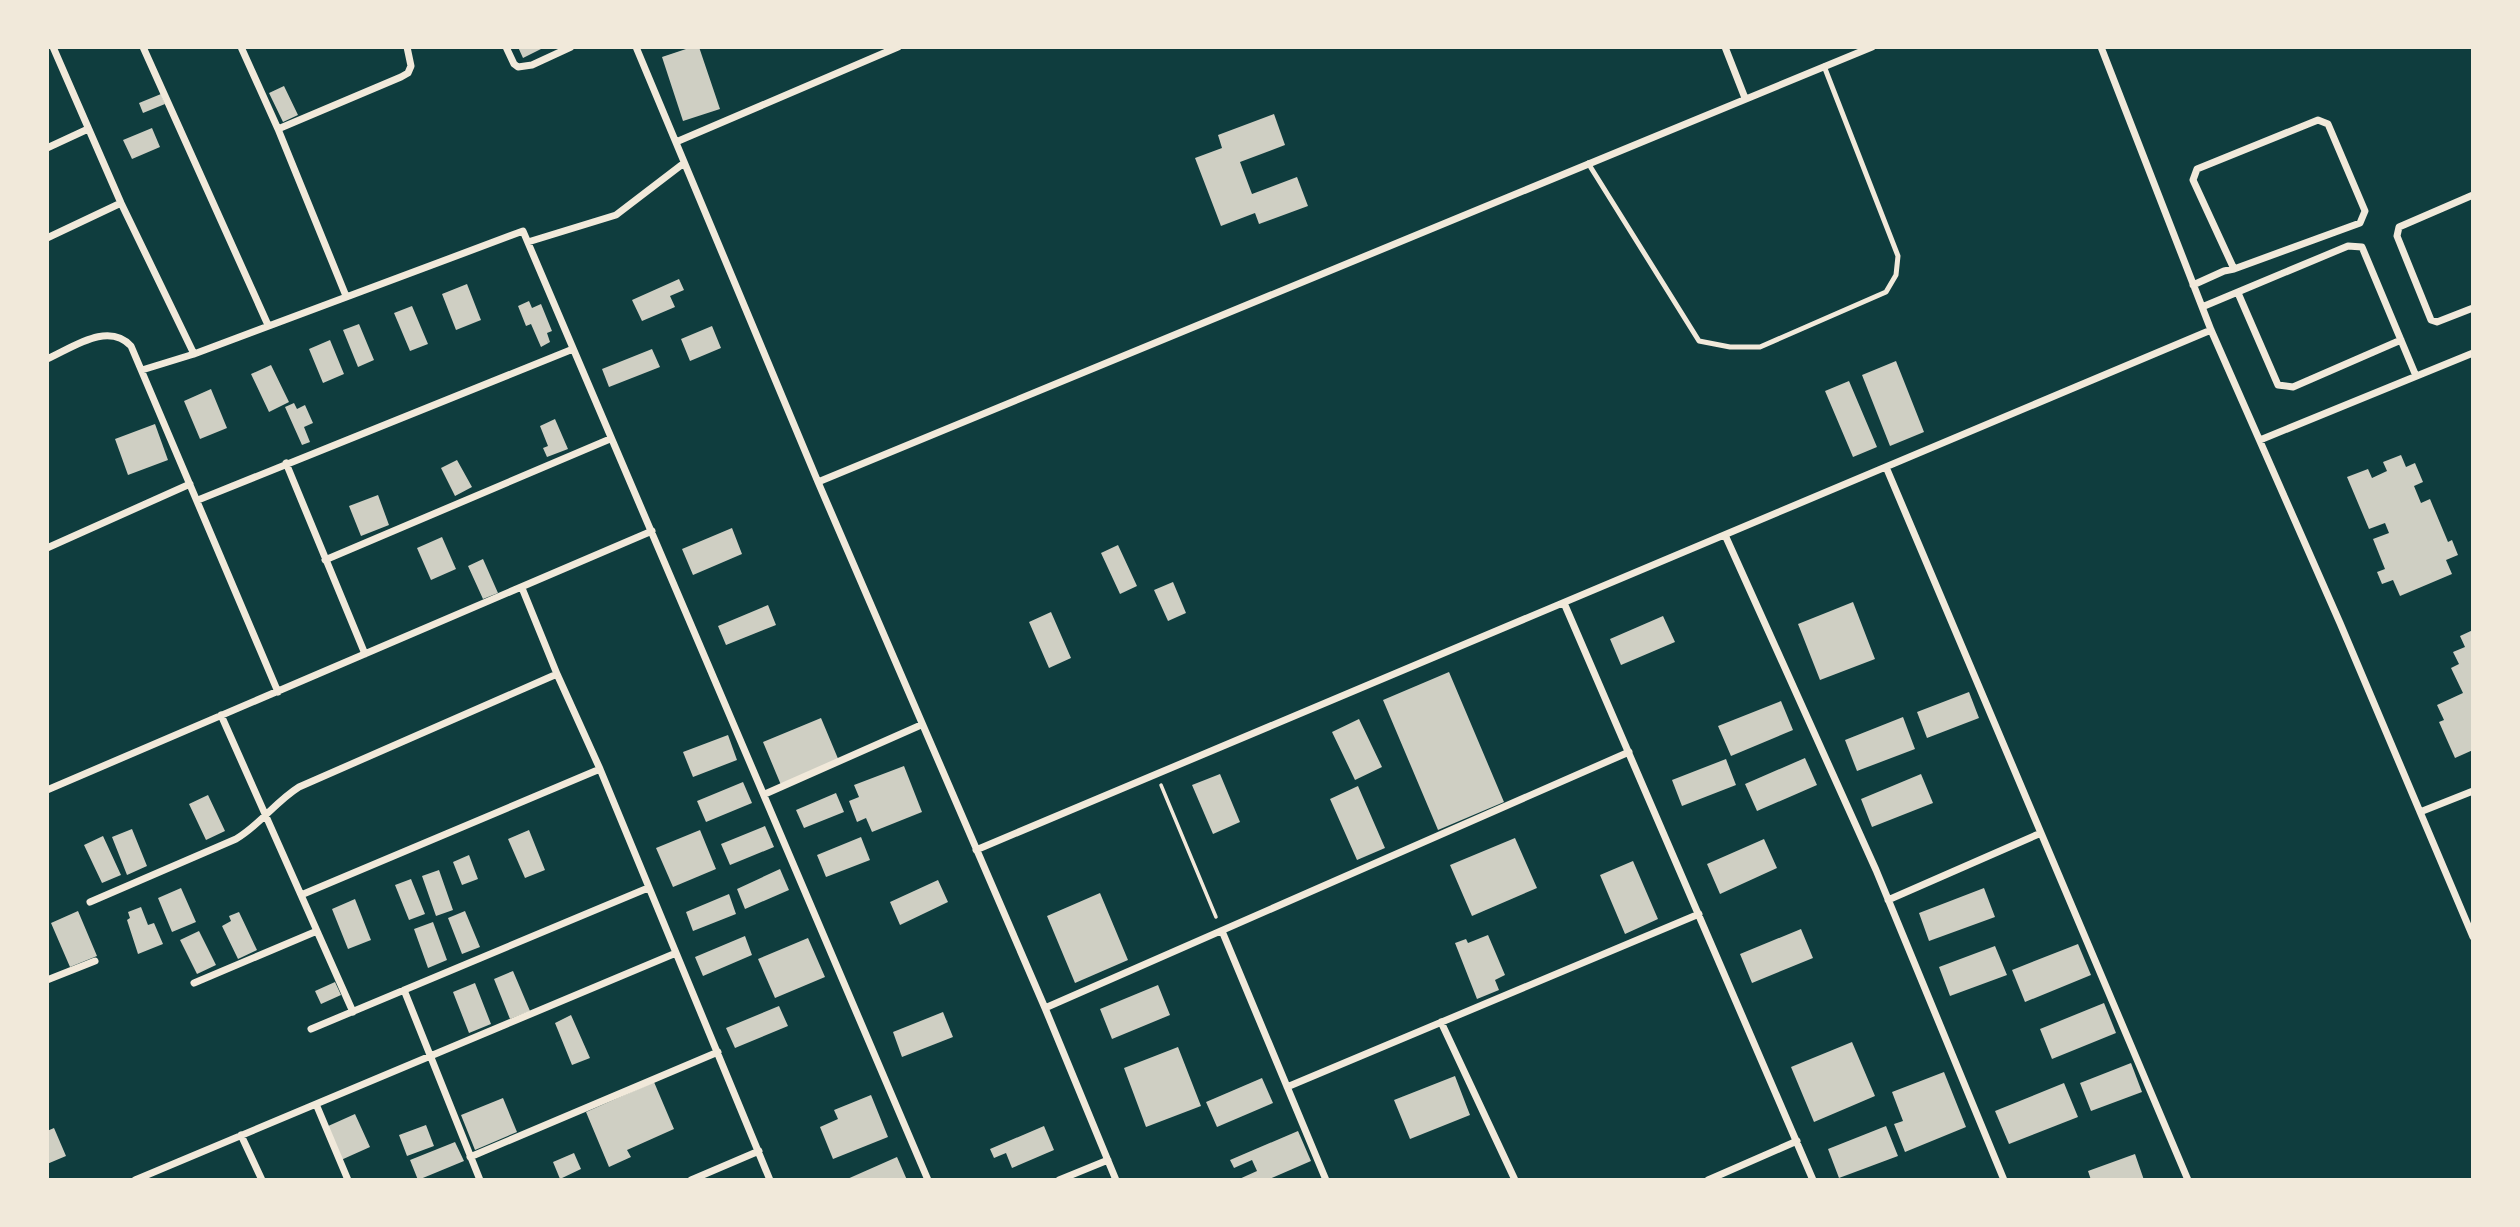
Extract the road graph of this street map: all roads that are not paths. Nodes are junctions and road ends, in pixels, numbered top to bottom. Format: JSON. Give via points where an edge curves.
{"nodes":[{"id":1,"x":53,"y":47,"type":"edge"},
{"id":2,"x":144,"y":47,"type":"edge"},
{"id":3,"x":241,"y":47,"type":"edge"},
{"id":4,"x":407,"y":47,"type":"edge"},
{"id":5,"x":506,"y":47,"type":"edge"},
{"id":6,"x":570,"y":47,"type":"edge"},
{"id":7,"x":636,"y":47,"type":"edge"},
{"id":8,"x":898,"y":47,"type":"edge"},
{"id":9,"x":1725,"y":47,"type":"edge"},
{"id":10,"x":1872,"y":47,"type":"edge"},
{"id":11,"x":2101,"y":47,"type":"edge"},
{"id":12,"x":1824,"y":66,"type":"junction"},
{"id":13,"x":1745,"y":98,"type":"junction"},
{"id":14,"x":88,"y":129,"type":"junction"},
{"id":15,"x":278,"y":129,"type":"junction"},
{"id":16,"x":676,"y":142,"type":"junction"},
{"id":17,"x":47,"y":149,"type":"edge"},
{"id":18,"x":684,"y":163,"type":"junction"},
{"id":19,"x":1588,"y":163,"type":"junction"},
{"id":20,"x":2473,"y":195,"type":"edge"},
{"id":21,"x":121,"y":203,"type":"junction"},
{"id":22,"x":47,"y":238,"type":"edge"},
{"id":23,"x":528,"y":242,"type":"junction"},
{"id":24,"x":2234,"y":269,"type":"junction"},
{"id":25,"x":2193,"y":285,"type":"junction"},
{"id":26,"x":2238,"y":293,"type":"junction"},
{"id":27,"x":346,"y":296,"type":"junction"},
{"id":28,"x":2202,"y":307,"type":"junction"},
{"id":29,"x":2473,"y":308,"type":"edge"},
{"id":30,"x":268,"y":325,"type":"junction"},
{"id":31,"x":2211,"y":330,"type":"junction"},
{"id":32,"x":2402,"y":340,"type":"junction"},
{"id":33,"x":573,"y":349,"type":"junction"},
{"id":34,"x":2473,"y":353,"type":"edge"},
{"id":35,"x":194,"y":354,"type":"junction"},
{"id":36,"x":47,"y":359,"type":"edge"},
{"id":37,"x":142,"y":370,"type":"junction"},
{"id":38,"x":2416,"y":376,"type":"junction"},
{"id":39,"x":610,"y":439,"type":"junction"},
{"id":40,"x":2260,"y":440,"type":"junction"},
{"id":41,"x":286,"y":463,"type":"junction"},
{"id":42,"x":1886,"y":467,"type":"junction"},
{"id":43,"x":818,"y":482,"type":"junction"},
{"id":44,"x":190,"y":484,"type":"junction"},
{"id":45,"x":198,"y":500,"type":"junction"},
{"id":46,"x":652,"y":531,"type":"junction"},
{"id":47,"x":1725,"y":535,"type":"junction"},
{"id":48,"x":47,"y":548,"type":"edge"},
{"id":49,"x":325,"y":561,"type":"junction"},
{"id":50,"x":522,"y":588,"type":"junction"},
{"id":51,"x":1564,"y":603,"type":"junction"},
{"id":52,"x":365,"y":654,"type":"junction"},
{"id":53,"x":557,"y":674,"type":"junction"},
{"id":54,"x":278,"y":692,"type":"junction"},
{"id":55,"x":221,"y":715,"type":"junction"},
{"id":56,"x":921,"y":725,"type":"junction"},
{"id":57,"x":1629,"y":752,"type":"junction"},
{"id":58,"x":600,"y":769,"type":"junction"},
{"id":59,"x":47,"y":790,"type":"edge"},
{"id":60,"x":2473,"y":791,"type":"edge"},
{"id":61,"x":765,"y":794,"type":"junction"},
{"id":62,"x":2420,"y":812,"type":"junction"},
{"id":63,"x":267,"y":815,"type":"junction"},
{"id":64,"x":2041,"y":833,"type":"junction"},
{"id":65,"x":976,"y":850,"type":"junction"},
{"id":66,"x":648,"y":888,"type":"junction"},
{"id":67,"x":301,"y":895,"type":"junction"},
{"id":68,"x":1888,"y":900,"type":"junction"},
{"id":69,"x":90,"y":902,"type":"dead end"},
{"id":70,"x":1699,"y":914,"type":"junction"},
{"id":71,"x":317,"y":931,"type":"junction"},
{"id":72,"x":1222,"y":931,"type":"junction"},
{"id":73,"x":2473,"y":937,"type":"edge"},
{"id":74,"x":676,"y":953,"type":"junction"},
{"id":75,"x":94,"y":961,"type":"dead end"},
{"id":76,"x":47,"y":980,"type":"edge"},
{"id":77,"x":194,"y":983,"type":"dead end"},
{"id":78,"x":404,"y":990,"type":"junction"},
{"id":79,"x":1045,"y":1008,"type":"junction"},
{"id":80,"x":353,"y":1012,"type":"junction"},
{"id":81,"x":1441,"y":1022,"type":"junction"},
{"id":82,"x":311,"y":1029,"type":"dead end"},
{"id":83,"x":718,"y":1052,"type":"junction"},
{"id":84,"x":429,"y":1056,"type":"junction"},
{"id":85,"x":1287,"y":1087,"type":"junction"},
{"id":86,"x":316,"y":1104,"type":"junction"},
{"id":87,"x":241,"y":1135,"type":"junction"},
{"id":88,"x":1797,"y":1141,"type":"junction"},
{"id":89,"x":759,"y":1151,"type":"junction"},
{"id":90,"x":470,"y":1157,"type":"junction"},
{"id":91,"x":1108,"y":1160,"type":"junction"},
{"id":92,"x":141,"y":1179,"type":"edge"},
{"id":93,"x":262,"y":1180,"type":"edge"},
{"id":94,"x":348,"y":1180,"type":"edge"},
{"id":95,"x":480,"y":1180,"type":"edge"},
{"id":96,"x":691,"y":1180,"type":"edge"},
{"id":97,"x":770,"y":1180,"type":"edge"},
{"id":98,"x":928,"y":1180,"type":"edge"},
{"id":99,"x":1059,"y":1180,"type":"edge"},
{"id":100,"x":1116,"y":1180,"type":"edge"},
{"id":101,"x":1325,"y":1180,"type":"edge"},
{"id":102,"x":1515,"y":1180,"type":"edge"},
{"id":103,"x":1707,"y":1180,"type":"edge"},
{"id":104,"x":1813,"y":1180,"type":"edge"},
{"id":105,"x":2004,"y":1180,"type":"edge"},
{"id":106,"x":2188,"y":1180,"type":"edge"}],
"edges":[{"from":1,"to":14,"type":"street"},
{"from":2,"to":30,"type":"street"},
{"from":3,"to":15,"type":"street"},
{"from":4,"to":15,"type":"street","via":[[411,66],[401,78]]},
{"from":5,"to":6,"type":"street","via":[[518,67]]},
{"from":7,"to":16,"type":"street"},
{"from":8,"to":16,"type":"street"},
{"from":9,"to":13,"type":"street"},
{"from":10,"to":12,"type":"street"},
{"from":11,"to":25,"type":"street"},
{"from":12,"to":13,"type":"street"},
{"from":12,"to":19,"type":"lane","via":[[1898,256],[1896,275],[1886,292],[1760,347],[1699,341]]},
{"from":13,"to":19,"type":"street"},
{"from":14,"to":17,"type":"street"},
{"from":14,"to":21,"type":"street"},
{"from":15,"to":27,"type":"street"},
{"from":16,"to":18,"type":"street"},
{"from":18,"to":23,"type":"street","via":[[616,215]]},
{"from":18,"to":43,"type":"street"},
{"from":19,"to":43,"type":"street"},
{"from":20,"to":29,"type":"street","via":[[2399,227],[2397,236],[2431,320],[2437,322]]},
{"from":21,"to":22,"type":"street"},
{"from":21,"to":35,"type":"street"},
{"from":23,"to":27,"type":"street","via":[[523,231]]},
{"from":23,"to":33,"type":"street"},
{"from":24,"to":24,"type":"street","via":[[2360,223],[2365,212],[2328,124],[2318,120],[2197,169],[2193,180]]},
{"from":24,"to":25,"type":"street"},
{"from":25,"to":28,"type":"street"},
{"from":26,"to":28,"type":"street"},
{"from":26,"to":32,"type":"street","via":[[2278,385],[2293,387]]},
{"from":26,"to":32,"type":"street","via":[[2348,246],[2362,247]]},
{"from":27,"to":30,"type":"street"},
{"from":28,"to":31,"type":"street"},
{"from":30,"to":35,"type":"street"},
{"from":31,"to":40,"type":"street"},
{"from":31,"to":42,"type":"street"},
{"from":32,"to":38,"type":"street"},
{"from":33,"to":39,"type":"street"},
{"from":33,"to":41,"type":"street"},
{"from":34,"to":38,"type":"street"},
{"from":35,"to":37,"type":"street"},
{"from":36,"to":37,"type":"street","via":[[113,334],[131,346]]},
{"from":37,"to":44,"type":"street"},
{"from":38,"to":40,"type":"street"},
{"from":39,"to":46,"type":"street"},
{"from":39,"to":49,"type":"street"},
{"from":40,"to":62,"type":"street"},
{"from":41,"to":45,"type":"street"},
{"from":41,"to":49,"type":"street"},
{"from":42,"to":47,"type":"street"},
{"from":42,"to":64,"type":"street"},
{"from":43,"to":56,"type":"street"},
{"from":44,"to":45,"type":"street"},
{"from":44,"to":48,"type":"street"},
{"from":45,"to":54,"type":"street"},
{"from":46,"to":50,"type":"street"},
{"from":46,"to":61,"type":"street"},
{"from":47,"to":51,"type":"street"},
{"from":47,"to":68,"type":"street"},
{"from":49,"to":52,"type":"street"},
{"from":50,"to":52,"type":"street"},
{"from":50,"to":53,"type":"street"},
{"from":51,"to":57,"type":"street"},
{"from":51,"to":65,"type":"street"},
{"from":52,"to":54,"type":"street"},
{"from":53,"to":58,"type":"street"},
{"from":53,"to":63,"type":"street","via":[[299,787]]},
{"from":54,"to":55,"type":"street"},
{"from":55,"to":59,"type":"street"},
{"from":55,"to":63,"type":"street"},
{"from":56,"to":61,"type":"street"},
{"from":56,"to":65,"type":"street"},
{"from":57,"to":70,"type":"street"},
{"from":57,"to":72,"type":"street"},
{"from":58,"to":66,"type":"street"},
{"from":58,"to":67,"type":"street"},
{"from":60,"to":62,"type":"street"},
{"from":61,"to":98,"type":"street"},
{"from":62,"to":73,"type":"street"},
{"from":63,"to":67,"type":"street"},
{"from":63,"to":69,"type":"street","via":[[236,839]]},
{"from":64,"to":68,"type":"street"},
{"from":64,"to":106,"type":"street"},
{"from":65,"to":79,"type":"street"},
{"from":66,"to":74,"type":"street"},
{"from":66,"to":78,"type":"street"},
{"from":67,"to":71,"type":"street"},
{"from":68,"to":105,"type":"street"},
{"from":70,"to":81,"type":"street"},
{"from":70,"to":88,"type":"street"},
{"from":71,"to":77,"type":"street"},
{"from":71,"to":80,"type":"street"},
{"from":72,"to":79,"type":"street"},
{"from":72,"to":85,"type":"street"},
{"from":74,"to":83,"type":"street"},
{"from":74,"to":84,"type":"street"},
{"from":75,"to":76,"type":"street"},
{"from":78,"to":80,"type":"street"},
{"from":78,"to":84,"type":"street"},
{"from":79,"to":91,"type":"street"},
{"from":80,"to":82,"type":"street"},
{"from":81,"to":85,"type":"street"},
{"from":81,"to":102,"type":"street"},
{"from":83,"to":89,"type":"street"},
{"from":83,"to":90,"type":"street"},
{"from":84,"to":86,"type":"street"},
{"from":84,"to":90,"type":"street"},
{"from":85,"to":101,"type":"street"},
{"from":86,"to":87,"type":"street"},
{"from":86,"to":94,"type":"street"},
{"from":87,"to":92,"type":"street"},
{"from":87,"to":93,"type":"street"},
{"from":88,"to":103,"type":"street"},
{"from":88,"to":104,"type":"street"},
{"from":89,"to":96,"type":"street"},
{"from":89,"to":97,"type":"street"},
{"from":90,"to":95,"type":"street"},
{"from":91,"to":99,"type":"street"},
{"from":91,"to":100,"type":"street"}]}
